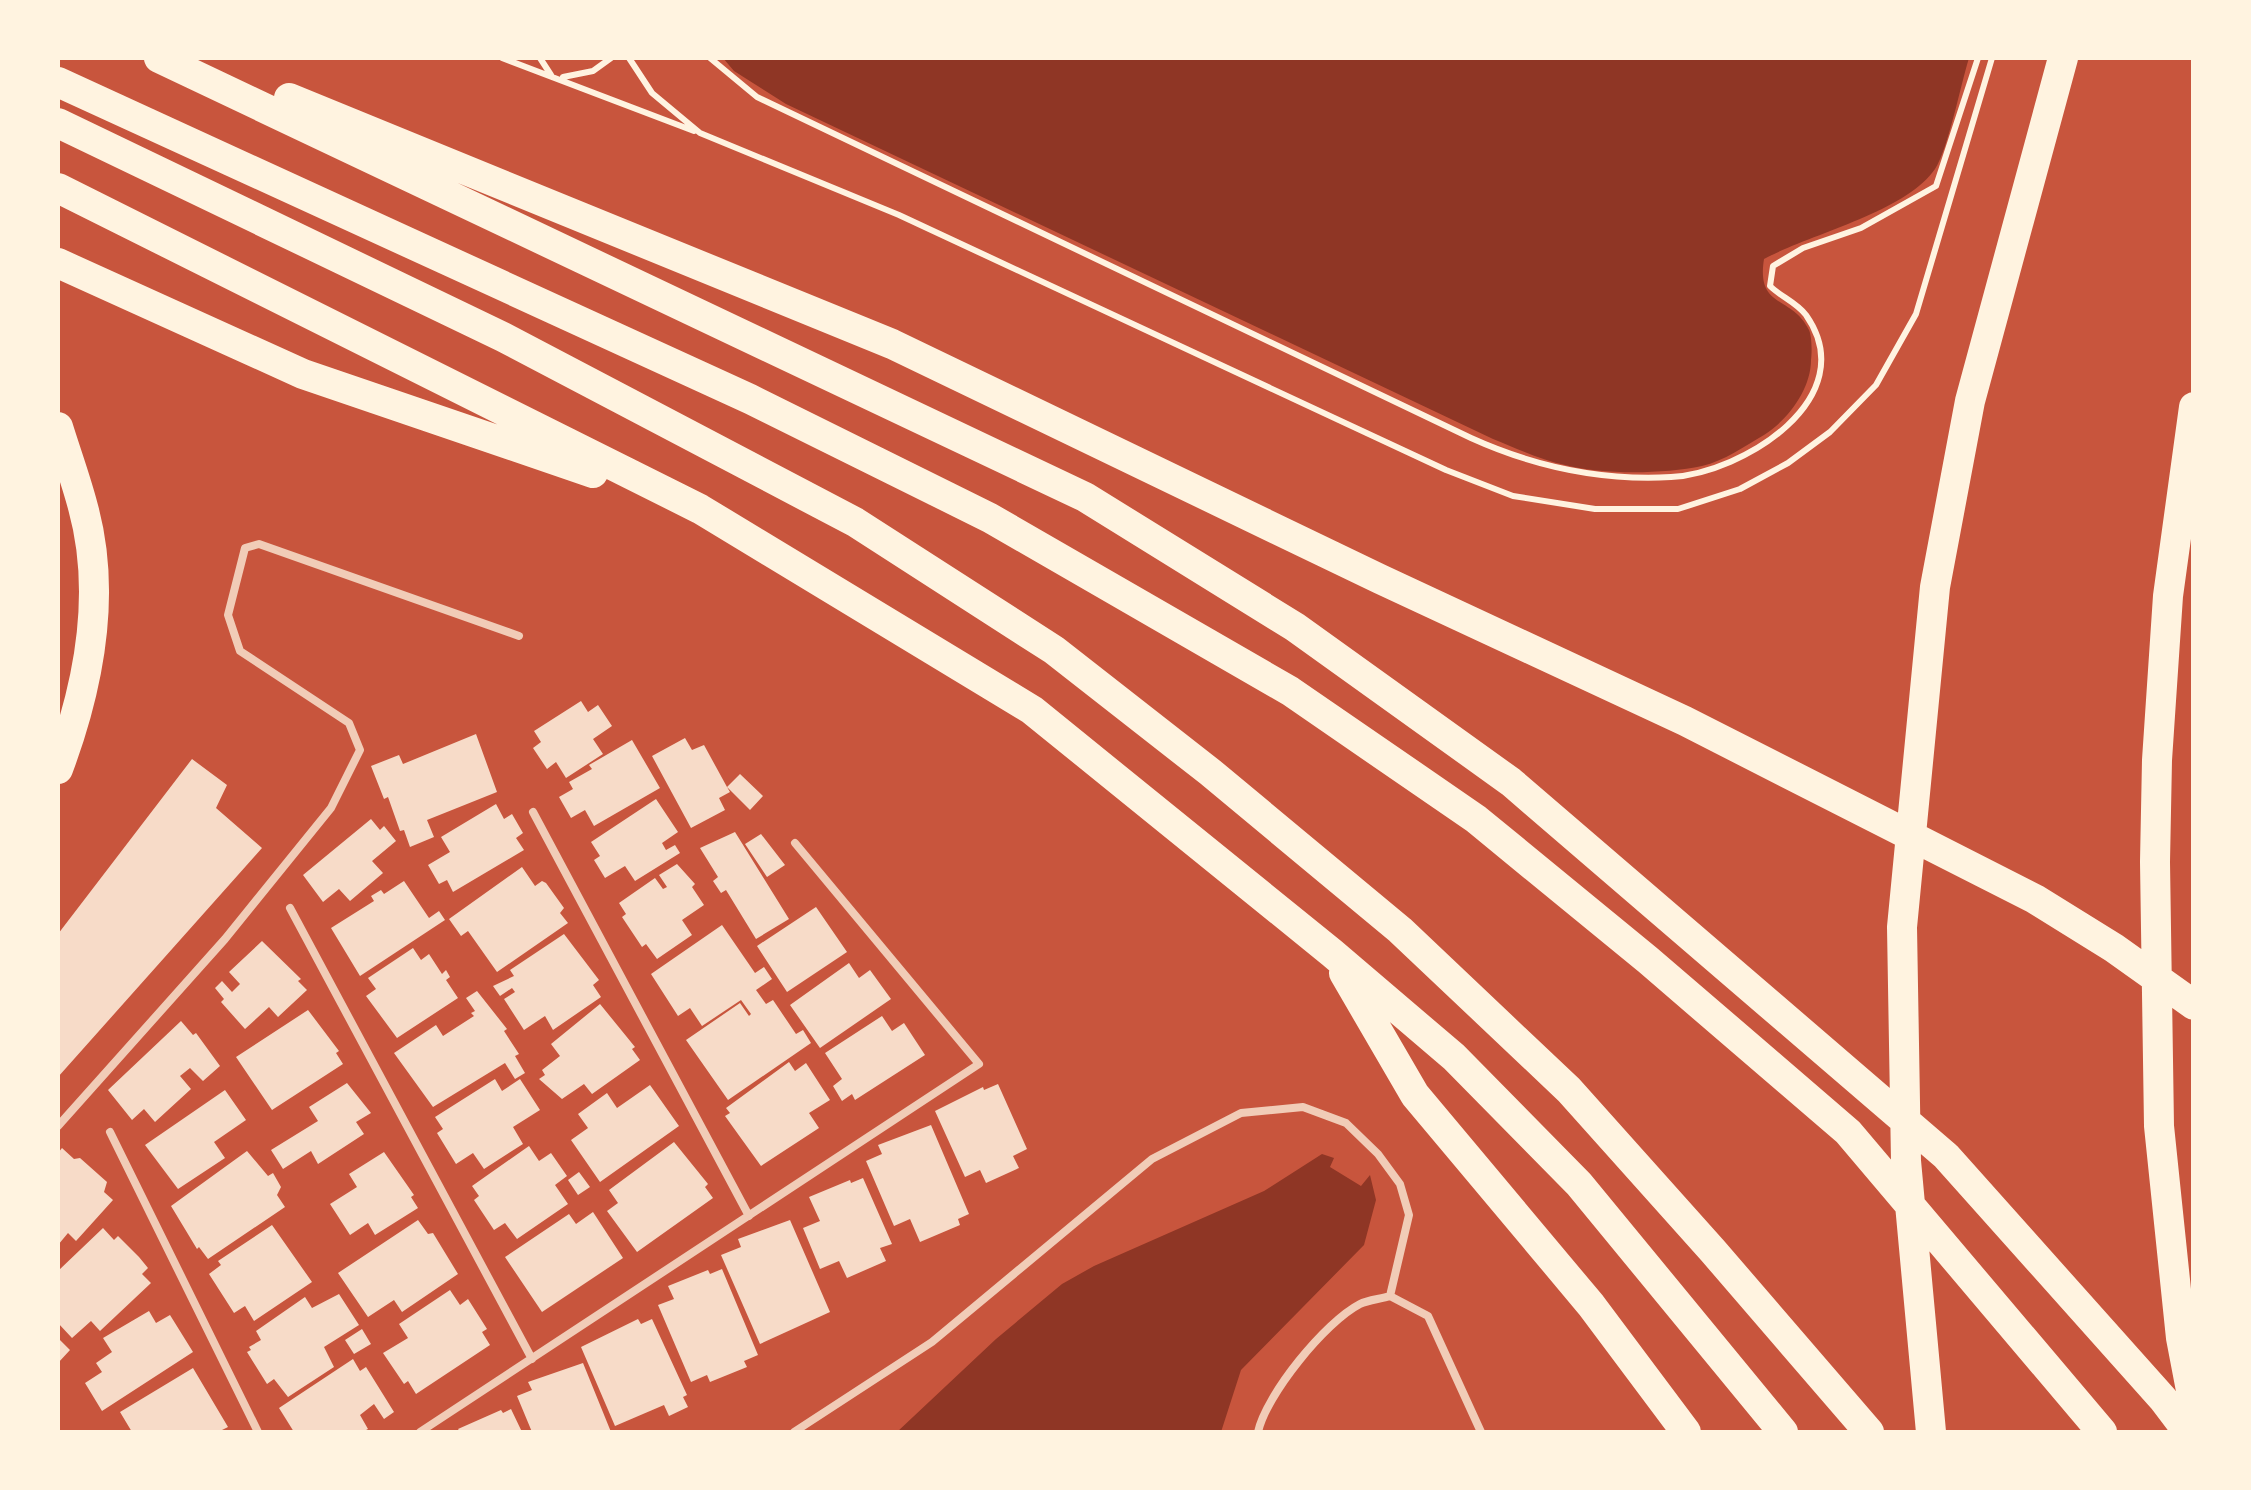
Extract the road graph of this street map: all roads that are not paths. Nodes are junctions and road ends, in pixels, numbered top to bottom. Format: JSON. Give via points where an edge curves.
{"nodes":[{"id":1,"x":159,"y":58,"type":"edge"},
{"id":2,"x":189,"y":58,"type":"edge"},
{"id":3,"x":2063,"y":58,"type":"edge"},
{"id":4,"x":58,"y":82,"type":"edge"},
{"id":5,"x":58,"y":123,"type":"edge"},
{"id":6,"x":58,"y":188,"type":"edge"},
{"id":7,"x":58,"y":264,"type":"edge"},
{"id":8,"x":2194,"y":407,"type":"edge"},
{"id":9,"x":58,"y":426,"type":"edge"},
{"id":10,"x":700,"y":509,"type":"junction"},
{"id":11,"x":518,"y":636,"type":"dead end"},
{"id":12,"x":58,"y":769,"type":"edge"},
{"id":13,"x":533,"y":812,"type":"dead end"},
{"id":14,"x":794,"y":843,"type":"dead end"},
{"id":15,"x":290,"y":908,"type":"dead end"},
{"id":16,"x":1332,"y":953,"type":"junction"},
{"id":17,"x":2194,"y":1005,"type":"edge"},
{"id":18,"x":58,"y":1126,"type":"edge"},
{"id":19,"x":110,"y":1132,"type":"dead end"},
{"id":20,"x":749,"y":1216,"type":"junction"},
{"id":21,"x":1390,"y":1296,"type":"junction"},
{"id":22,"x":532,"y":1359,"type":"junction"},
{"id":23,"x":2194,"y":1406,"type":"edge"},
{"id":24,"x":258,"y":1432,"type":"edge"},
{"id":25,"x":420,"y":1432,"type":"edge"},
{"id":26,"x":794,"y":1432,"type":"edge"},
{"id":27,"x":1258,"y":1432,"type":"edge"},
{"id":28,"x":1481,"y":1432,"type":"edge"},
{"id":29,"x":1686,"y":1432,"type":"edge"},
{"id":30,"x":1783,"y":1432,"type":"edge"},
{"id":31,"x":1869,"y":1432,"type":"edge"},
{"id":32,"x":1931,"y":1432,"type":"edge"},
{"id":33,"x":2102,"y":1432,"type":"edge"},
{"id":34,"x":2188,"y":1432,"type":"edge"}],
"edges":[{"from":1,"to":34,"type":"highway","via":[[1084,497],[1296,627],[1511,782],[1946,1156]]},
{"from":2,"to":17,"type":"highway","via":[[892,344],[1730,744],[2035,899]]},
{"from":3,"to":32,"type":"highway","via":[[1970,401],[1934,587],[1902,927],[1906,1161]]},
{"from":4,"to":33,"type":"highway","via":[[784,416],[990,518],[1290,690],[1476,819],[1848,1132]]},
{"from":5,"to":31,"type":"highway","via":[[503,337],[855,522],[1054,650],[1400,930],[1569,1090]]},
{"from":6,"to":10,"type":"highway"},
{"from":7,"to":10,"type":"highway","via":[[303,374]]},
{"from":8,"to":23,"type":"highway","via":[[2168,596],[2156,760],[2160,1126]]},
{"from":9,"to":12,"type":"highway","via":[[84,509],[94,576],[90,658]]},
{"from":10,"to":16,"type":"highway","via":[[1032,710]]},
{"from":11,"to":18,"type":"lane","via":[[259,544],[244,548],[228,615],[240,651],[348,723],[360,750],[320,822],[225,940]]},
{"from":13,"to":20,"type":"lane"},
{"from":14,"to":20,"type":"lane","via":[[979,1064]]},
{"from":15,"to":22,"type":"lane"},
{"from":16,"to":29,"type":"highway","via":[[1414,1096],[1591,1305]]},
{"from":16,"to":30,"type":"highway","via":[[1454,1057],[1579,1184]]},
{"from":19,"to":24,"type":"lane"},
{"from":20,"to":22,"type":"lane"},
{"from":21,"to":26,"type":"lane","via":[[1409,1215],[1400,1184],[1378,1154],[1346,1123],[1303,1106],[1241,1113],[1152,1158],[932,1342]]},
{"from":21,"to":27,"type":"lane","via":[[1360,1304],[1316,1340],[1262,1414]]},
{"from":21,"to":28,"type":"lane","via":[[1428,1316]]},
{"from":22,"to":25,"type":"lane"}]}
